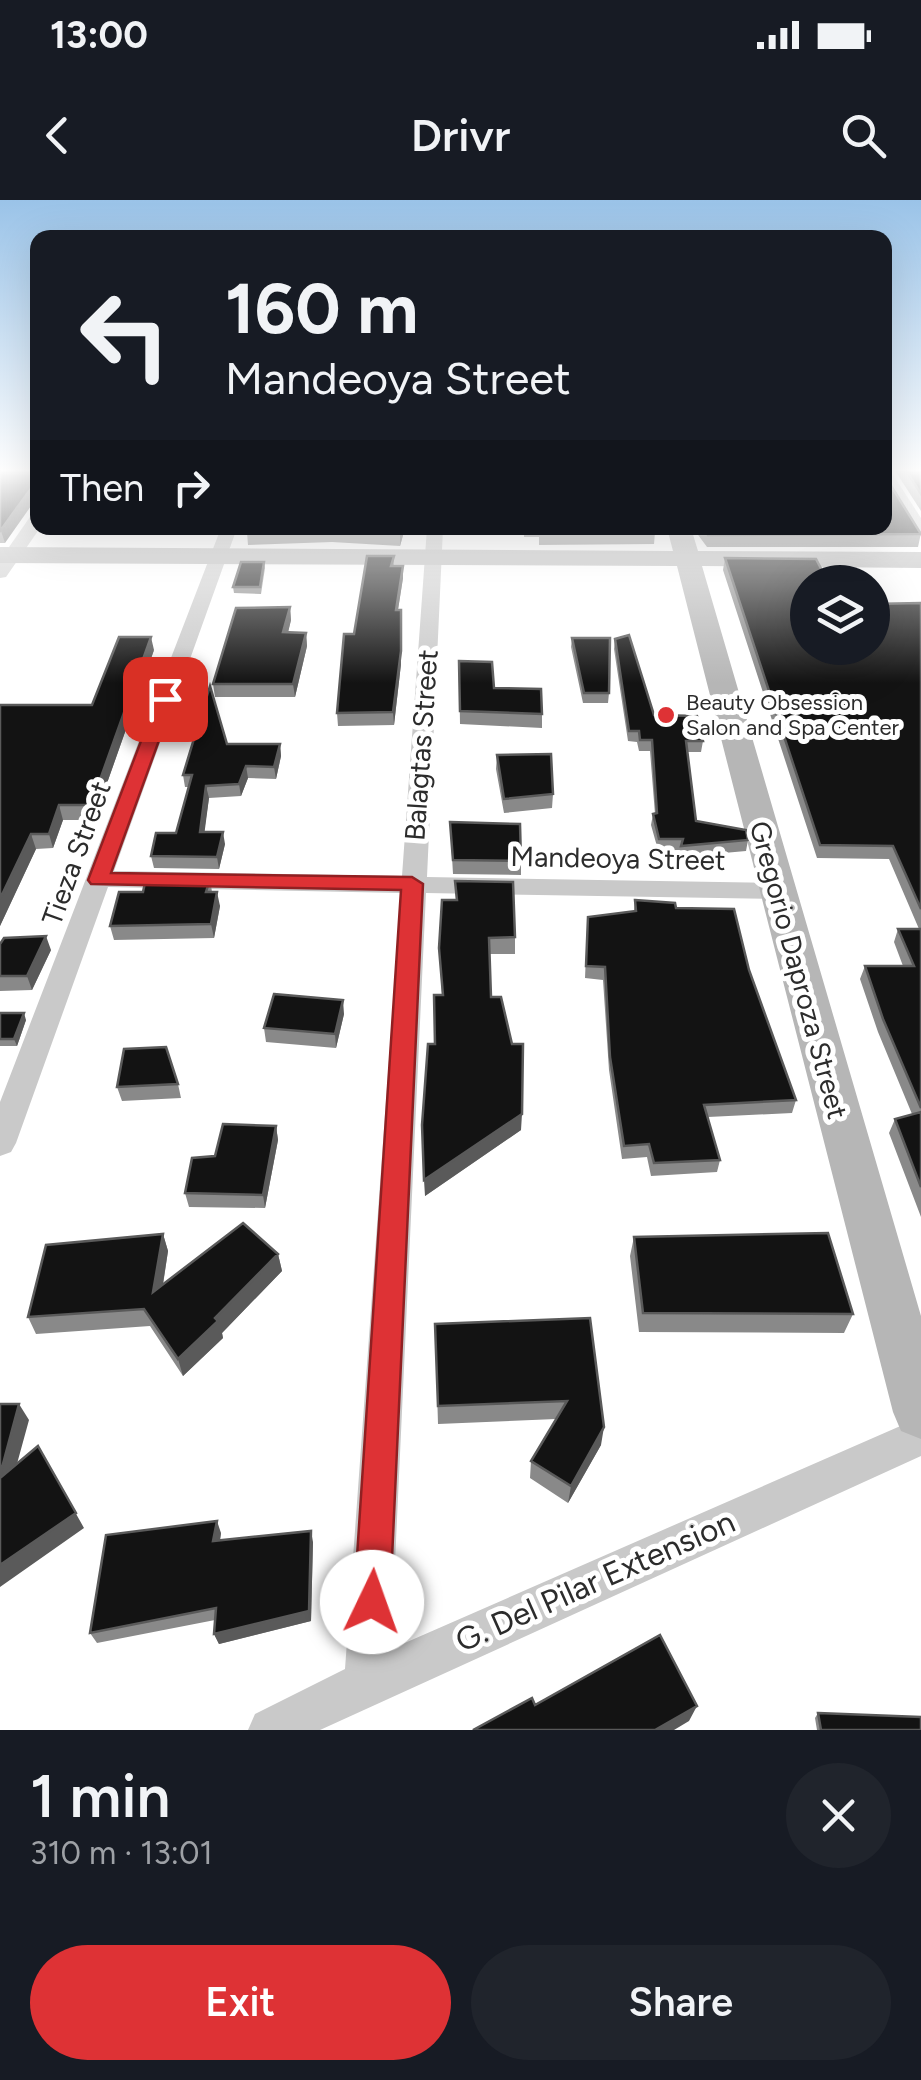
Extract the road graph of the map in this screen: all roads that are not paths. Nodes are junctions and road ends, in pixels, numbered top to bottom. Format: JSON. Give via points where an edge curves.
{"nodes":[{"id":1,"x":20,"y":540,"type":"edge"},
{"id":2,"x":224,"y":540,"type":"edge"},
{"id":3,"x":434,"y":542,"type":"edge"},
{"id":4,"x":683,"y":543,"type":"edge"},
{"id":5,"x":219,"y":555,"type":"junction"},
{"id":6,"x":921,"y":560,"type":"edge"},
{"id":7,"x":4,"y":561,"type":"edge"},
{"id":8,"x":98,"y":880,"type":"junction"},
{"id":9,"x":412,"y":884,"type":"junction"},
{"id":10,"x":778,"y":891,"type":"junction"},
{"id":11,"x":0,"y":1142,"type":"edge"},
{"id":12,"x":921,"y":1412,"type":"edge"},
{"id":13,"x":921,"y":1436,"type":"edge"},
{"id":14,"x":367,"y":1682,"type":"junction"},
{"id":15,"x":270,"y":1730,"type":"edge"}],
"edges":[{"from":1,"to":7,"type":"street"},
{"from":2,"to":5,"type":"street","name":"Tieza Street"},
{"from":3,"to":4,"type":"street"},
{"from":3,"to":5,"type":"street"},
{"from":3,"to":9,"type":"street","name":"Balagtas Street"},
{"from":4,"to":6,"type":"street"},
{"from":4,"to":10,"type":"street","name":"Gregorio Daproza Street"},
{"from":5,"to":7,"type":"street"},
{"from":5,"to":8,"type":"street","name":"Tieza Street"},
{"from":8,"to":9,"type":"street","name":"Mandeoya Street"},
{"from":8,"to":11,"type":"street","name":"Tieza Street"},
{"from":9,"to":10,"type":"street","name":"Mandeoya Street"},
{"from":9,"to":14,"type":"street","name":"Balagtas Street"},
{"from":10,"to":12,"type":"street","name":"Gregorio Daproza Street"},
{"from":13,"to":14,"type":"street","name":"G. Del Pilar Extension"},
{"from":14,"to":15,"type":"street","name":"G. Del Pilar Extension"}]}
